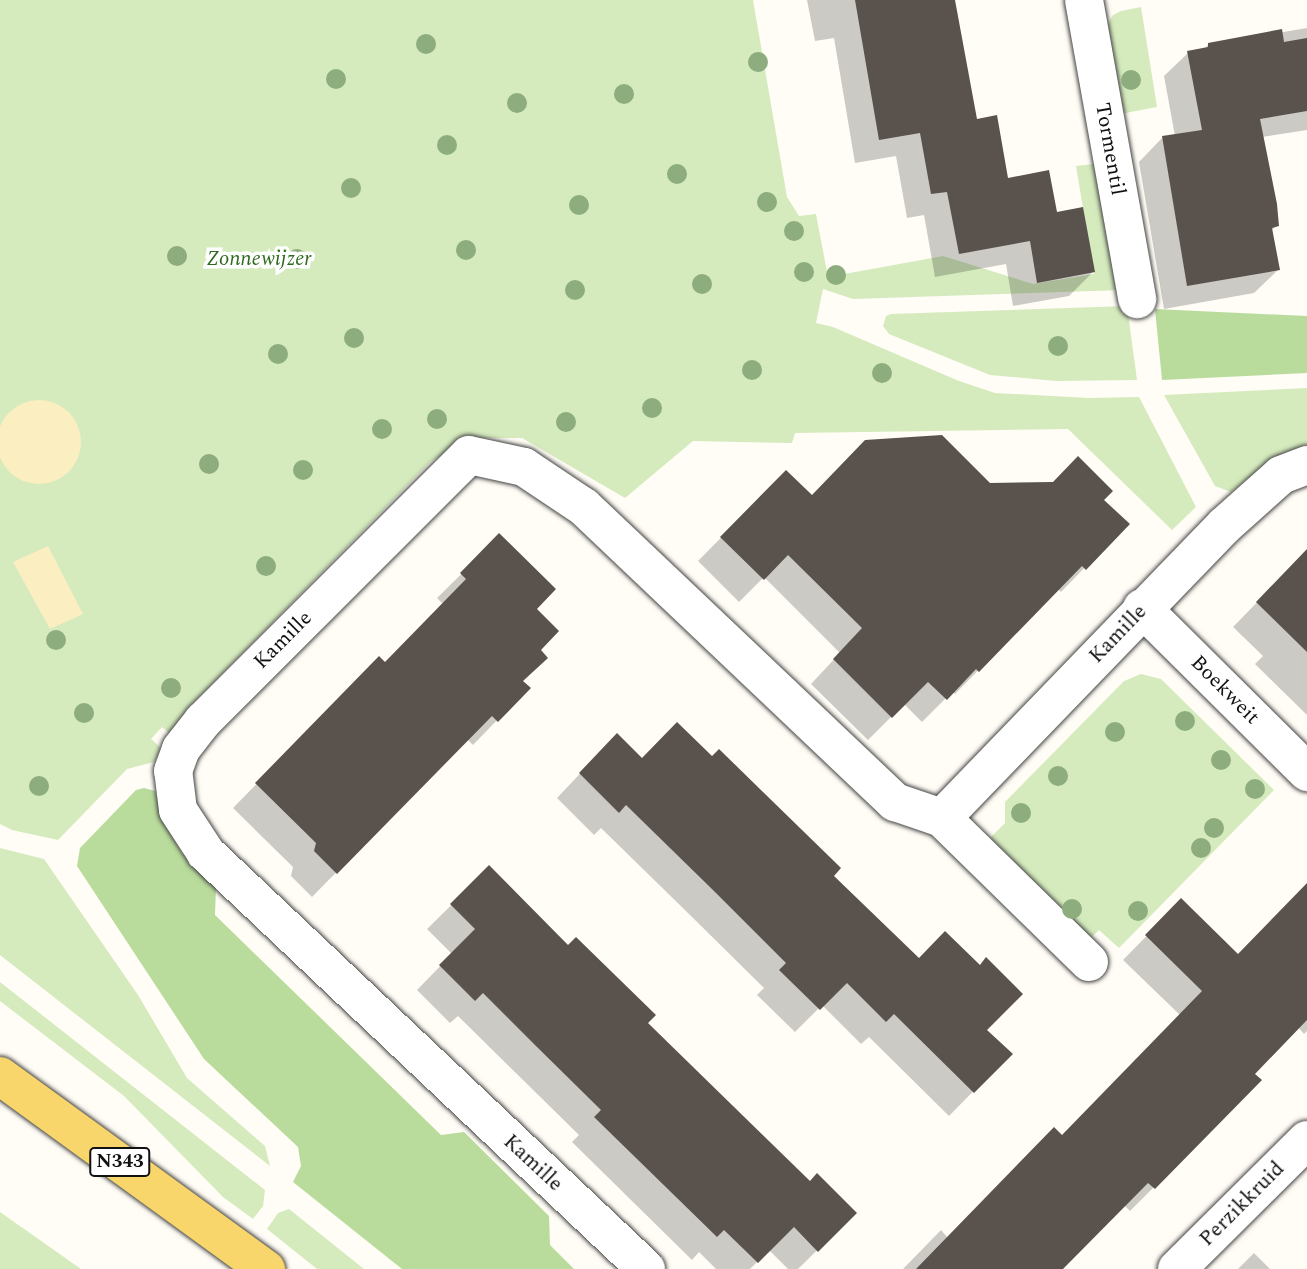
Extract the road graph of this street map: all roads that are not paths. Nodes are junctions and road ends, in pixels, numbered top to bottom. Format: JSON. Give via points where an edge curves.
{"nodes":[{"id":1,"x":1084,"y":0,"type":"edge"},
{"id":2,"x":1137,"y":299,"type":"dead end"},
{"id":3,"x":1307,"y":465,"type":"edge"},
{"id":4,"x":1142,"y":608,"type":"junction"},
{"id":5,"x":1307,"y":772,"type":"edge"},
{"id":6,"x":942,"y":818,"type":"junction"},
{"id":7,"x":1088,"y":962,"type":"dead end"},
{"id":8,"x":0,"y":1076,"type":"edge"},
{"id":9,"x":1307,"y":1140,"type":"edge"},
{"id":10,"x":244,"y":1262,"type":"edge"},
{"id":11,"x":646,"y":1269,"type":"edge"},
{"id":12,"x":1177,"y":1269,"type":"edge"}],
"edges":[{"from":1,"to":2,"type":"street","name":"Tormentil"},
{"from":3,"to":4,"type":"street","name":"Kamille","via":[[1281,475]]},
{"from":4,"to":5,"type":"street","name":"Boekweit"},
{"from":4,"to":6,"type":"street","name":"Kamille"},
{"from":6,"to":7,"type":"street","name":"Kamille"},
{"from":6,"to":11,"type":"street","name":"Kamille","via":[[895,802],[584,508],[524,467],[469,455],[203,721],[181,749],[173,772],[178,810],[206,853]]},
{"from":8,"to":10,"type":"main road","number":"N343"},
{"from":9,"to":12,"type":"street","name":"Perzikkruid"}]}
